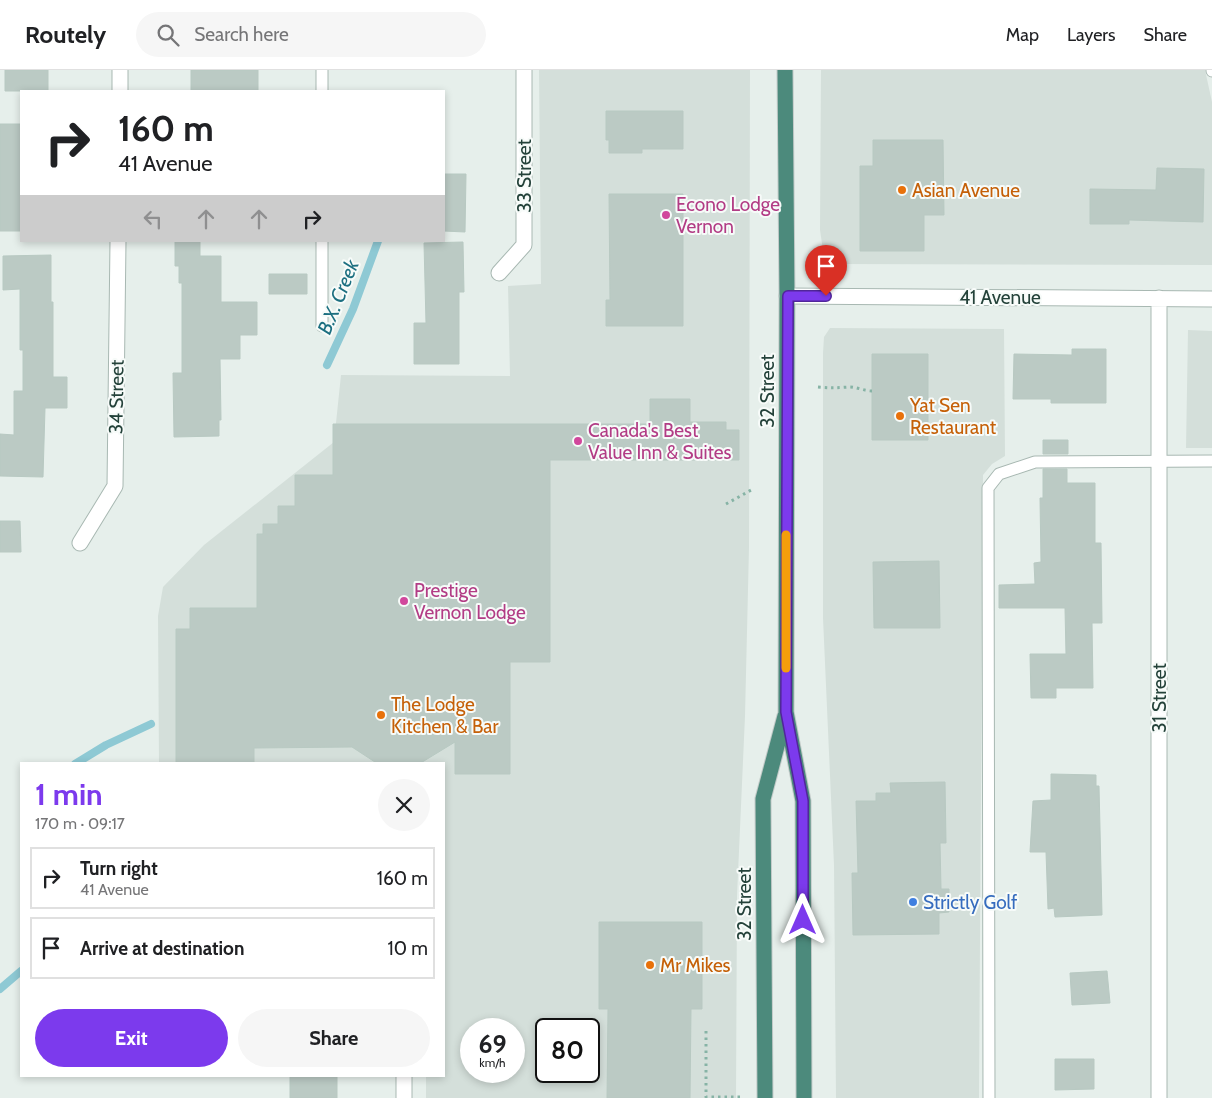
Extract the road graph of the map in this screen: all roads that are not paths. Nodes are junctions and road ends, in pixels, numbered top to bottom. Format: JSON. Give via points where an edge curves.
{"nodes":[{"id":1,"x":120,"y":70,"type":"edge"},
{"id":2,"x":322,"y":70,"type":"edge"},
{"id":3,"x":524,"y":70,"type":"edge"},
{"id":4,"x":785,"y":70,"type":"edge"},
{"id":5,"x":120,"y":90,"type":"edge"},
{"id":6,"x":322,"y":90,"type":"edge"},
{"id":7,"x":118,"y":242,"type":"edge"},
{"id":8,"x":322,"y":242,"type":"edge"},
{"id":9,"x":499,"y":273,"type":"dead end"},
{"id":10,"x":788,"y":296,"type":"junction"},
{"id":11,"x":1160,"y":298,"type":"junction"},
{"id":12,"x":1212,"y":299,"type":"edge"},
{"id":13,"x":322,"y":326,"type":"dead end"},
{"id":14,"x":1160,"y":461,"type":"junction"},
{"id":15,"x":1212,"y":461,"type":"edge"},
{"id":16,"x":80,"y":543,"type":"dead end"},
{"id":17,"x":786,"y":712,"type":"junction"},
{"id":18,"x":404,"y":1077,"type":"edge"},
{"id":19,"x":404,"y":1098,"type":"edge"},
{"id":20,"x":765,"y":1098,"type":"edge"},
{"id":21,"x":804,"y":1098,"type":"edge"},
{"id":22,"x":989,"y":1098,"type":"edge"},
{"id":23,"x":1159,"y":1098,"type":"edge"}],
"edges":[{"from":1,"to":5,"type":"street"},
{"from":2,"to":6,"type":"lane"},
{"from":3,"to":9,"type":"street","name":"33 Street","via":[[524,244]]},
{"from":4,"to":10,"type":"highway","name":"32 Street"},
{"from":7,"to":16,"type":"street","name":"34 Street","via":[[115,486]]},
{"from":8,"to":13,"type":"lane"},
{"from":10,"to":11,"type":"street","name":"41 Avenue"},
{"from":10,"to":17,"type":"highway","name":"32 Street"},
{"from":11,"to":12,"type":"street","name":"41 Avenue"},
{"from":11,"to":14,"type":"street","name":"31 Street"},
{"from":14,"to":15,"type":"lane"},
{"from":14,"to":22,"type":"lane","via":[[1035,462],[999,474],[988,488]]},
{"from":14,"to":23,"type":"street","name":"31 Street"},
{"from":17,"to":20,"type":"highway","name":"32 Street","via":[[763,799]]},
{"from":17,"to":21,"type":"highway","name":"32 Street","via":[[803,801]]},
{"from":18,"to":19,"type":"street"}]}
